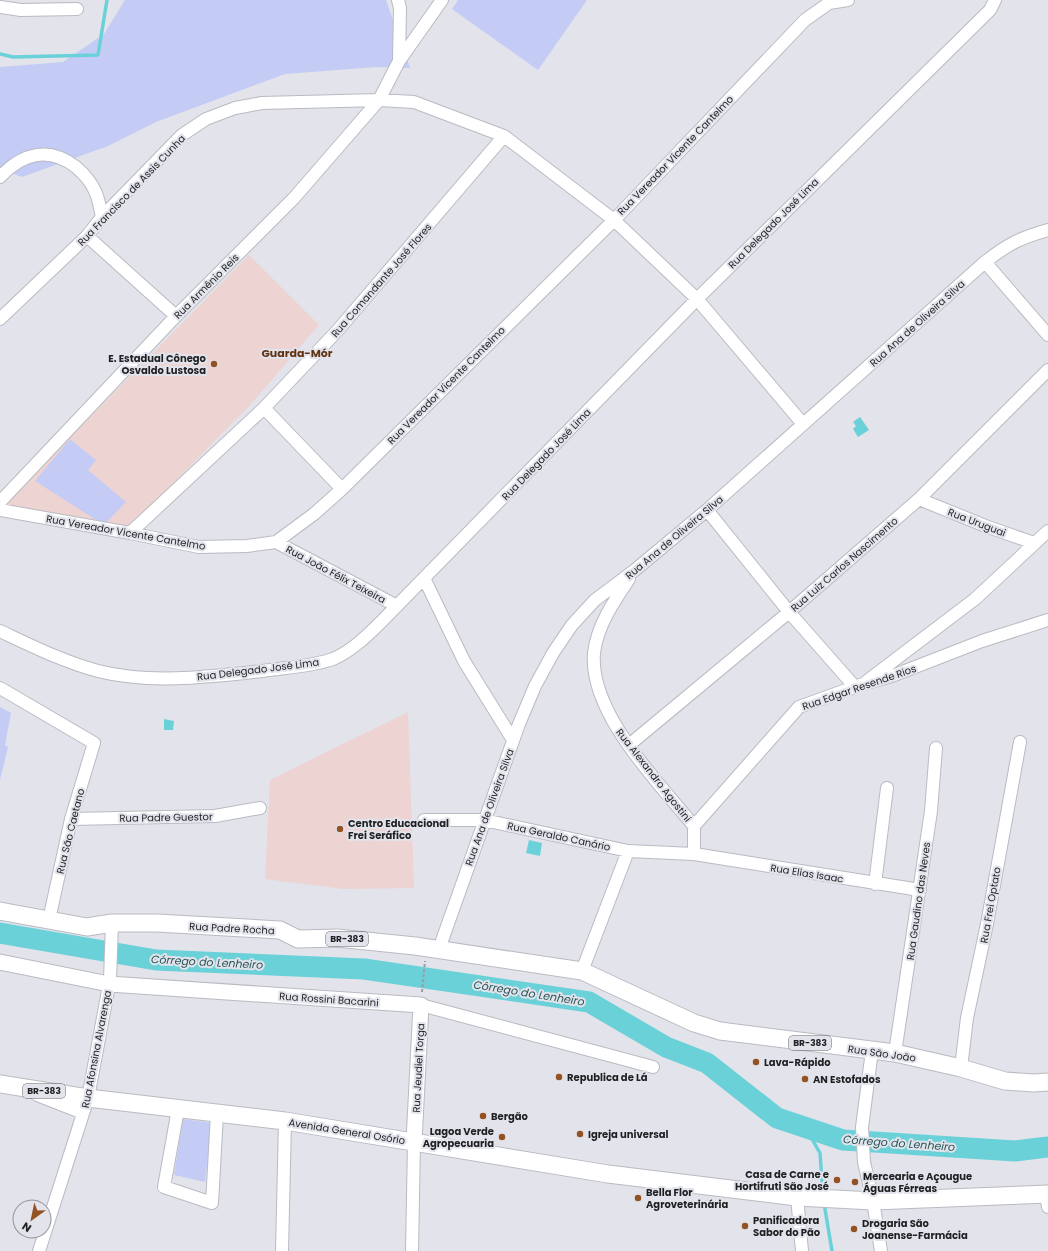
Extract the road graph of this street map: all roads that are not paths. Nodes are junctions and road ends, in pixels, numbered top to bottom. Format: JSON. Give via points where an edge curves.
{"nodes":[{"id":1,"x":398,"y":0,"type":"edge"},
{"id":2,"x":442,"y":0,"type":"edge"},
{"id":3,"x":848,"y":0,"type":"edge"},
{"id":4,"x":995,"y":0,"type":"edge"},
{"id":5,"x":0,"y":7,"type":"edge"},
{"id":6,"x":77,"y":9,"type":"dead end"},
{"id":7,"x":399,"y":61,"type":"junction"},
{"id":8,"x":379,"y":100,"type":"junction"},
{"id":9,"x":504,"y":136,"type":"junction"},
{"id":10,"x":0,"y":176,"type":"edge"},
{"id":11,"x":102,"y":217,"type":"junction"},
{"id":12,"x":614,"y":220,"type":"junction"},
{"id":13,"x":1048,"y":230,"type":"edge"},
{"id":14,"x":87,"y":236,"type":"junction"},
{"id":15,"x":985,"y":262,"type":"junction"},
{"id":16,"x":697,"y":299,"type":"junction"},
{"id":17,"x":176,"y":316,"type":"junction"},
{"id":18,"x":0,"y":319,"type":"edge"},
{"id":19,"x":1048,"y":335,"type":"edge"},
{"id":20,"x":1048,"y":370,"type":"edge"},
{"id":21,"x":264,"y":408,"type":"junction"},
{"id":22,"x":803,"y":424,"type":"junction"},
{"id":23,"x":342,"y":489,"type":"junction"},
{"id":24,"x":919,"y":500,"type":"junction"},
{"id":25,"x":0,"y":502,"type":"edge"},
{"id":26,"x":0,"y":510,"type":"edge"},
{"id":27,"x":707,"y":510,"type":"junction"},
{"id":28,"x":1048,"y":531,"type":"edge"},
{"id":29,"x":130,"y":533,"type":"junction"},
{"id":30,"x":276,"y":542,"type":"junction"},
{"id":31,"x":1034,"y":543,"type":"junction"},
{"id":32,"x":635,"y":570,"type":"junction"},
{"id":33,"x":424,"y":578,"type":"junction"},
{"id":34,"x":397,"y":606,"type":"junction"},
{"id":35,"x":789,"y":612,"type":"junction"},
{"id":36,"x":1048,"y":620,"type":"edge"},
{"id":37,"x":0,"y":631,"type":"edge"},
{"id":38,"x":859,"y":685,"type":"junction"},
{"id":39,"x":0,"y":688,"type":"edge"},
{"id":40,"x":514,"y":740,"type":"junction"},
{"id":41,"x":1020,"y":742,"type":"dead end"},
{"id":42,"x":629,"y":745,"type":"junction"},
{"id":43,"x":936,"y":748,"type":"dead end"},
{"id":44,"x":887,"y":788,"type":"dead end"},
{"id":45,"x":260,"y":808,"type":"dead end"},
{"id":46,"x":71,"y":819,"type":"junction"},
{"id":47,"x":424,"y":820,"type":"dead end"},
{"id":48,"x":484,"y":820,"type":"junction"},
{"id":49,"x":694,"y":826,"type":"junction"},
{"id":50,"x":628,"y":851,"type":"junction"},
{"id":51,"x":694,"y":854,"type":"junction"},
{"id":52,"x":875,"y":884,"type":"junction"},
{"id":53,"x":920,"y":890,"type":"junction"},
{"id":54,"x":0,"y":911,"type":"edge"},
{"id":55,"x":49,"y":920,"type":"junction"},
{"id":56,"x":112,"y":923,"type":"junction"},
{"id":57,"x":439,"y":949,"type":"junction"},
{"id":58,"x":0,"y":962,"type":"edge"},
{"id":59,"x":582,"y":971,"type":"junction"},
{"id":60,"x":109,"y":982,"type":"junction"},
{"id":61,"x":421,"y":999,"type":"junction"},
{"id":62,"x":872,"y":1051,"type":"junction"},
{"id":63,"x":895,"y":1053,"type":"junction"},
{"id":64,"x":653,"y":1067,"type":"dead end"},
{"id":65,"x":961,"y":1068,"type":"junction"},
{"id":66,"x":1048,"y":1082,"type":"edge"},
{"id":67,"x":8,"y":1085,"type":"edge"},
{"id":68,"x":85,"y":1105,"type":"junction"},
{"id":69,"x":178,"y":1109,"type":"junction"},
{"id":70,"x":217,"y":1114,"type":"junction"},
{"id":71,"x":285,"y":1121,"type":"junction"},
{"id":72,"x":414,"y":1142,"type":"junction"},
{"id":73,"x":797,"y":1197,"type":"junction"},
{"id":74,"x":1047,"y":1198,"type":"edge"},
{"id":75,"x":873,"y":1201,"type":"junction"},
{"id":76,"x":39,"y":1251,"type":"edge"},
{"id":77,"x":282,"y":1251,"type":"edge"},
{"id":78,"x":412,"y":1251,"type":"edge"},
{"id":79,"x":802,"y":1251,"type":"edge"},
{"id":80,"x":881,"y":1251,"type":"edge"}],
"edges":[{"from":1,"to":7,"type":"street","name":"Rua Armênio Reis"},
{"from":2,"to":7,"type":"street","name":"Rua Armênio Reis"},
{"from":3,"to":12,"type":"street","name":"Rua Vereador Vicente Cantelmo","via":[[829,3],[805,20]]},
{"from":4,"to":16,"type":"street","name":"Rua Delegado José Lima","via":[[990,10]]},
{"from":5,"to":6,"type":"street","via":[[21,10]]},
{"from":7,"to":8,"type":"street","name":"Rua Armênio Reis"},
{"from":8,"to":9,"type":"street","name":"Rua Francisco de Assis Cunha","via":[[414,102]]},
{"from":8,"to":11,"type":"street","name":"Rua Francisco de Assis Cunha","via":[[262,103],[235,108],[206,119],[182,135]]},
{"from":8,"to":17,"type":"street","name":"Rua Armênio Reis","via":[[294,198]]},
{"from":9,"to":12,"type":"street","name":"Rua Francisco de Assis Cunha"},
{"from":9,"to":21,"type":"street","name":"Rua Comandante José Flores","via":[[338,330]]},
{"from":10,"to":11,"type":"street","via":[[26,157],[48,154],[66,160],[83,173],[95,190]]},
{"from":11,"to":14,"type":"street","name":"Rua Francisco de Assis Cunha"},
{"from":12,"to":16,"type":"street","name":"Rua Francisco de Assis Cunha"},
{"from":12,"to":23,"type":"street","name":"Rua Vereador Vicente Cantelmo"},
{"from":13,"to":15,"type":"street","name":"Rua Ana de Oliveira Silva","via":[[1019,239]]},
{"from":14,"to":17,"type":"street"},
{"from":14,"to":18,"type":"street","name":"Rua Francisco de Assis Cunha"},
{"from":15,"to":19,"type":"street"},
{"from":15,"to":22,"type":"street","name":"Rua Ana de Oliveira Silva"},
{"from":16,"to":22,"type":"street","name":"Rua Francisco de Assis Cunha"},
{"from":16,"to":33,"type":"street","name":"Rua Delegado José Lima"},
{"from":17,"to":25,"type":"street","name":"Rua Armênio Reis"},
{"from":20,"to":24,"type":"street","name":"Rua Luiz Carlos Nascimento"},
{"from":21,"to":23,"type":"street"},
{"from":21,"to":29,"type":"street","name":"Rua Comandante José Flores"},
{"from":22,"to":27,"type":"street","name":"Rua Ana de Oliveira Silva"},
{"from":23,"to":30,"type":"street","name":"Rua Vereador Vicente Cantelmo"},
{"from":24,"to":31,"type":"street","name":"Rua Uruguai"},
{"from":24,"to":35,"type":"street","name":"Rua Luiz Carlos Nascimento"},
{"from":26,"to":29,"type":"street","name":"Rua Vereador Vicente Cantelmo"},
{"from":27,"to":32,"type":"street","name":"Rua Ana de Oliveira Silva"},
{"from":27,"to":35,"type":"street"},
{"from":28,"to":31,"type":"street"},
{"from":29,"to":30,"type":"street","name":"Rua Vereador Vicente Cantelmo","via":[[199,547],[248,546]]},
{"from":30,"to":34,"type":"street","name":"Rua João Félix Teixeira"},
{"from":31,"to":38,"type":"street","via":[[974,599]]},
{"from":32,"to":40,"type":"street","name":"Rua Ana de Oliveira Silva","via":[[596,600],[572,625],[535,686]]},
{"from":32,"to":42,"type":"street","name":"Rua Alexandro Agostini","via":[[615,599],[599,630],[594,653],[596,680],[611,718]]},
{"from":33,"to":34,"type":"street","name":"Rua Delegado José Lima"},
{"from":33,"to":40,"type":"street","via":[[464,661]]},
{"from":34,"to":37,"type":"street","name":"Rua Delegado José Lima","via":[[368,634],[334,658],[311,665],[204,678],[136,677],[99,671],[64,660]]},
{"from":35,"to":38,"type":"street"},
{"from":35,"to":42,"type":"street","name":"Rua Luiz Carlos Nascimento"},
{"from":36,"to":38,"type":"street","name":"Rua Edgar Resende Rios","via":[[982,641],[892,676]]},
{"from":38,"to":49,"type":"street","name":"Rua Edgar Resende Rios","via":[[799,707]]},
{"from":39,"to":46,"type":"street","name":"Rua São Caetano","via":[[94,743]]},
{"from":40,"to":48,"type":"street","name":"Rua Ana de Oliveira Silva"},
{"from":41,"to":65,"type":"street","name":"Rua Frei Optato","via":[[967,1018]]},
{"from":42,"to":49,"type":"street","name":"Rua Alexandro Agostini"},
{"from":43,"to":53,"type":"street","name":"Rua Gaudino das Neves","via":[[931,811]]},
{"from":44,"to":52,"type":"street"},
{"from":45,"to":46,"type":"street","name":"Rua Padre Guestor","via":[[215,816]]},
{"from":46,"to":55,"type":"street","name":"Rua São Caetano"},
{"from":47,"to":48,"type":"street","name":"Rua Geraldo Canário"},
{"from":48,"to":50,"type":"street","name":"Rua Geraldo Canário"},
{"from":48,"to":57,"type":"street","name":"Rua Ana de Oliveira Silva"},
{"from":49,"to":51,"type":"street"},
{"from":50,"to":51,"type":"street","name":"Rua Geraldo Canário"},
{"from":50,"to":59,"type":"street"},
{"from":51,"to":52,"type":"street","name":"Rua Elias Isaac"},
{"from":52,"to":53,"type":"street","name":"Rua Elias Isaac"},
{"from":53,"to":63,"type":"street","name":"Rua Gaudino das Neves"},
{"from":54,"to":55,"type":"highway","name":"Rua Padre Rocha","number":"BR-383"},
{"from":55,"to":56,"type":"highway","name":"Rua Padre Rocha","number":"BR-383","via":[[87,927]]},
{"from":56,"to":57,"type":"highway","name":"Rua Padre Rocha","number":"BR-383","via":[[280,930],[298,939],[337,938]]},
{"from":56,"to":60,"type":"street","name":"Rua Afonsina Alvarenga"},
{"from":57,"to":59,"type":"highway","name":"Rua Padre Rocha","number":"BR-383"},
{"from":58,"to":60,"type":"main road","name":"Rua Rossini Bacarini"},
{"from":59,"to":62,"type":"highway","name":"Rua São João","number":"BR-383","via":[[694,1023],[720,1031]]},
{"from":60,"to":61,"type":"main road","name":"Rua Rossini Bacarini"},
{"from":60,"to":68,"type":"street","name":"Rua Afonsina Alvarenga"},
{"from":61,"to":64,"type":"street","name":"Rua Rossini Bacarini"},
{"from":61,"to":72,"type":"main road","name":"Rua Jeudiel Torga"},
{"from":62,"to":63,"type":"highway","name":"Rua São João","number":"BR-383"},
{"from":62,"to":75,"type":"street","via":[[862,1127],[864,1162]]},
{"from":63,"to":65,"type":"highway","name":"Rua São João","number":"BR-383"},
{"from":65,"to":66,"type":"highway","name":"Rua São João","number":"BR-383","via":[[1005,1081]]},
{"from":67,"to":68,"type":"highway","name":"Avenida General Osório","number":"BR-383"},
{"from":68,"to":69,"type":"highway","name":"Avenida General Osório","number":"BR-383"},
{"from":68,"to":76,"type":"street","name":"Rua Afonsina Alvarenga"},
{"from":69,"to":70,"type":"highway","name":"Avenida General Osório","number":"BR-383"},
{"from":69,"to":70,"type":"street","via":[[164,1187],[212,1203]]},
{"from":70,"to":71,"type":"highway","name":"Avenida General Osório","number":"BR-383"},
{"from":71,"to":72,"type":"highway","name":"Avenida General Osório","number":"BR-383"},
{"from":71,"to":77,"type":"street"},
{"from":72,"to":73,"type":"highway","name":"Avenida General Osório","number":"BR-383","via":[[608,1174]]},
{"from":72,"to":78,"type":"street","name":"Rua Jeudiel Torga"},
{"from":73,"to":75,"type":"highway","name":"Avenida General Osório","number":"BR-383"},
{"from":73,"to":79,"type":"street"},
{"from":74,"to":75,"type":"highway","number":"BR-383"},
{"from":75,"to":80,"type":"street"}]}
